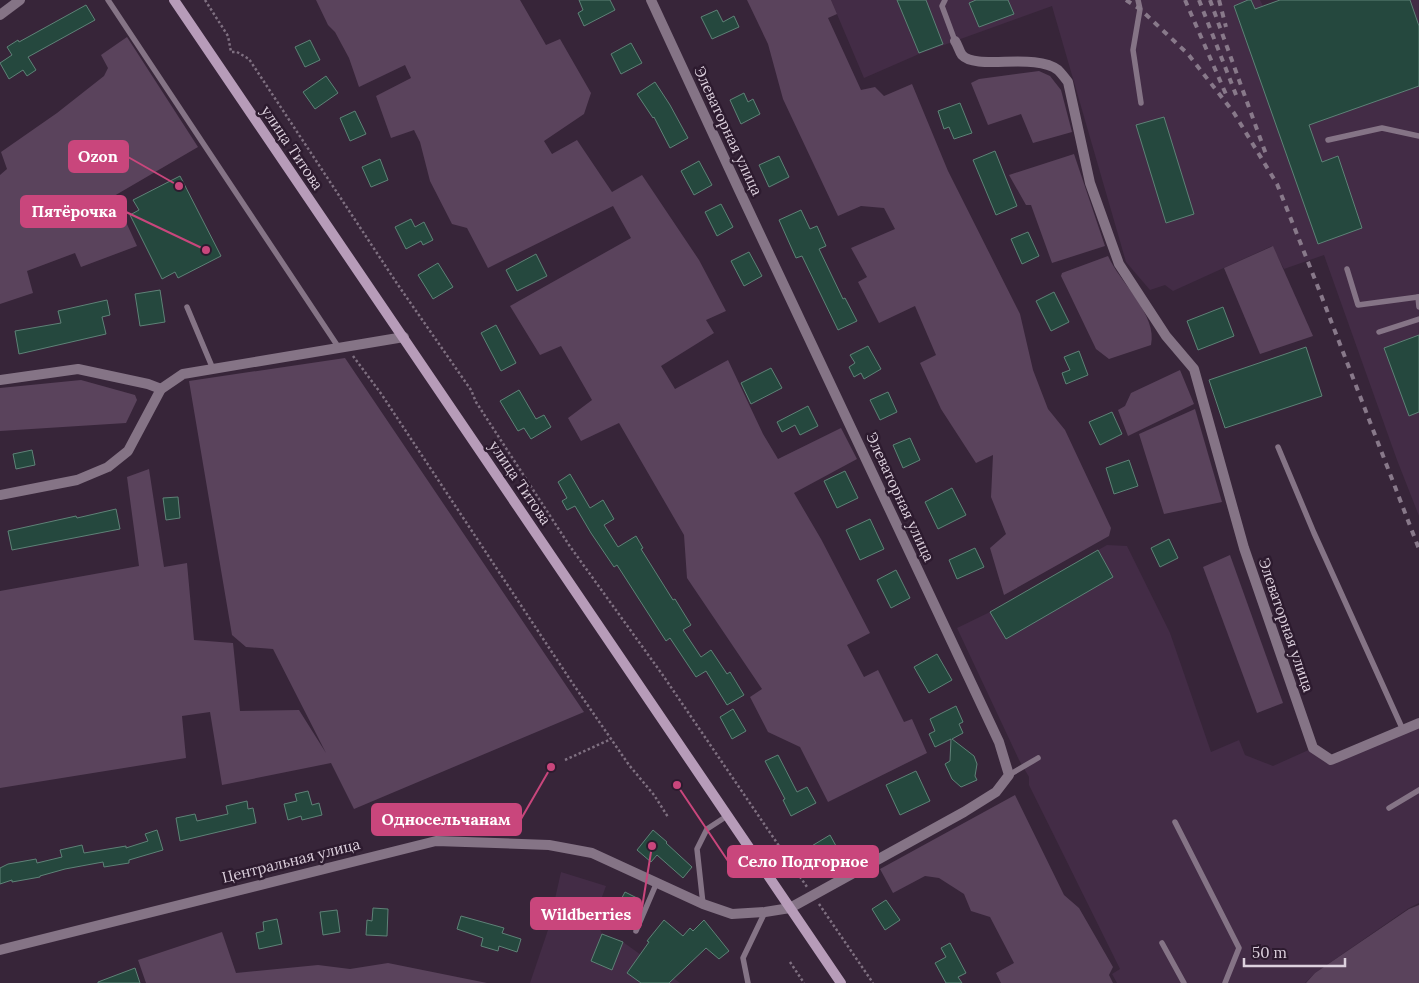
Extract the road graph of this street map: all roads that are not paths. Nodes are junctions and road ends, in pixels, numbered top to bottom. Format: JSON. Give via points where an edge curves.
{"nodes":[{"id":1,"x":20,"y":0,"type":"edge"},
{"id":2,"x":108,"y":0,"type":"edge"},
{"id":3,"x":174,"y":0,"type":"edge"},
{"id":4,"x":651,"y":0,"type":"edge"},
{"id":5,"x":945,"y":0,"type":"edge"},
{"id":6,"x":1138,"y":0,"type":"edge"},
{"id":7,"x":0,"y":16,"type":"edge"},
{"id":8,"x":956,"y":41,"type":"joint"},
{"id":9,"x":1140,"y":103,"type":"dead end"},
{"id":10,"x":1419,"y":136,"type":"edge"},
{"id":11,"x":1328,"y":140,"type":"dead end"},
{"id":12,"x":1347,"y":269,"type":"dead end"},
{"id":13,"x":1418,"y":297,"type":"edge"},
{"id":14,"x":187,"y":307,"type":"dead end"},
{"id":15,"x":1419,"y":307,"type":"edge"},
{"id":16,"x":1419,"y":319,"type":"edge"},
{"id":17,"x":1379,"y":332,"type":"dead end"},
{"id":18,"x":404,"y":337,"type":"junction"},
{"id":19,"x":343,"y":347,"type":"junction"},
{"id":20,"x":213,"y":369,"type":"junction"},
{"id":21,"x":0,"y":380,"type":"edge"},
{"id":22,"x":161,"y":389,"type":"junction"},
{"id":23,"x":1278,"y":447,"type":"dead end"},
{"id":24,"x":0,"y":495,"type":"edge"},
{"id":25,"x":1419,"y":723,"type":"edge"},
{"id":26,"x":1403,"y":730,"type":"junction"},
{"id":27,"x":1038,"y":758,"type":"dead end"},
{"id":28,"x":1010,"y":776,"type":"junction"},
{"id":29,"x":1419,"y":790,"type":"edge"},
{"id":30,"x":1389,"y":808,"type":"dead end"},
{"id":31,"x":727,"y":816,"type":"junction"},
{"id":32,"x":1175,"y":822,"type":"dead end"},
{"id":33,"x":657,"y":882,"type":"junction"},
{"id":34,"x":703,"y":904,"type":"junction"},
{"id":35,"x":790,"y":908,"type":"junction"},
{"id":36,"x":765,"y":912,"type":"junction"},
{"id":37,"x":636,"y":931,"type":"dead end"},
{"id":38,"x":1162,"y":943,"type":"dead end"},
{"id":39,"x":0,"y":950,"type":"edge"},
{"id":40,"x":748,"y":983,"type":"edge"},
{"id":41,"x":841,"y":983,"type":"edge"},
{"id":42,"x":1184,"y":983,"type":"edge"},
{"id":43,"x":1225,"y":983,"type":"edge"}],
"edges":[{"from":1,"to":7,"type":"street"},
{"from":2,"to":19,"type":"lane"},
{"from":3,"to":18,"type":"main road","name":"улица Титова"},
{"from":4,"to":28,"type":"street","name":"Элеваторная улица","via":[[999,742]]},
{"from":5,"to":8,"type":"lane","via":[[942,6]]},
{"from":6,"to":9,"type":"lane","via":[[1140,9],[1133,50]]},
{"from":8,"to":26,"type":"street","name":"Элеваторная улица","via":[[963,55],[971,61],[1044,63],[1058,70],[1068,82],[1090,183],[1119,264],[1166,336],[1194,369],[1244,548],[1313,748],[1331,760]]},
{"from":10,"to":11,"type":"lane","via":[[1382,128]]},
{"from":12,"to":13,"type":"lane","via":[[1358,305]]},
{"from":13,"to":15,"type":"lane"},
{"from":14,"to":20,"type":"lane"},
{"from":16,"to":17,"type":"lane"},
{"from":18,"to":19,"type":"street"},
{"from":18,"to":31,"type":"main road","name":"улица Титова"},
{"from":19,"to":20,"type":"street"},
{"from":20,"to":22,"type":"street","via":[[183,374]]},
{"from":21,"to":22,"type":"street","via":[[78,369]]},
{"from":22,"to":24,"type":"street","via":[[128,451],[108,467],[77,480]]},
{"from":23,"to":26,"type":"lane"},
{"from":25,"to":26,"type":"street","name":"Элеваторная улица"},
{"from":27,"to":28,"type":"lane"},
{"from":28,"to":35,"type":"street","via":[[996,792],[964,812]]},
{"from":29,"to":30,"type":"lane"},
{"from":31,"to":34,"type":"lane","via":[[707,829],[698,849]]},
{"from":31,"to":35,"type":"main road","name":"улица Титова"},
{"from":32,"to":43,"type":"lane","via":[[1239,948]]},
{"from":33,"to":34,"type":"street","name":"Центральная улица"},
{"from":33,"to":37,"type":"lane"},
{"from":33,"to":39,"type":"street","name":"Центральная улица","via":[[592,853],[549,845],[436,841]]},
{"from":34,"to":36,"type":"street","name":"Центральная улица","via":[[732,914]]},
{"from":35,"to":36,"type":"street","name":"Центральная улица"},
{"from":35,"to":41,"type":"main road","name":"улица Титова"},
{"from":36,"to":40,"type":"lane","via":[[743,958]]},
{"from":38,"to":42,"type":"lane"}]}
